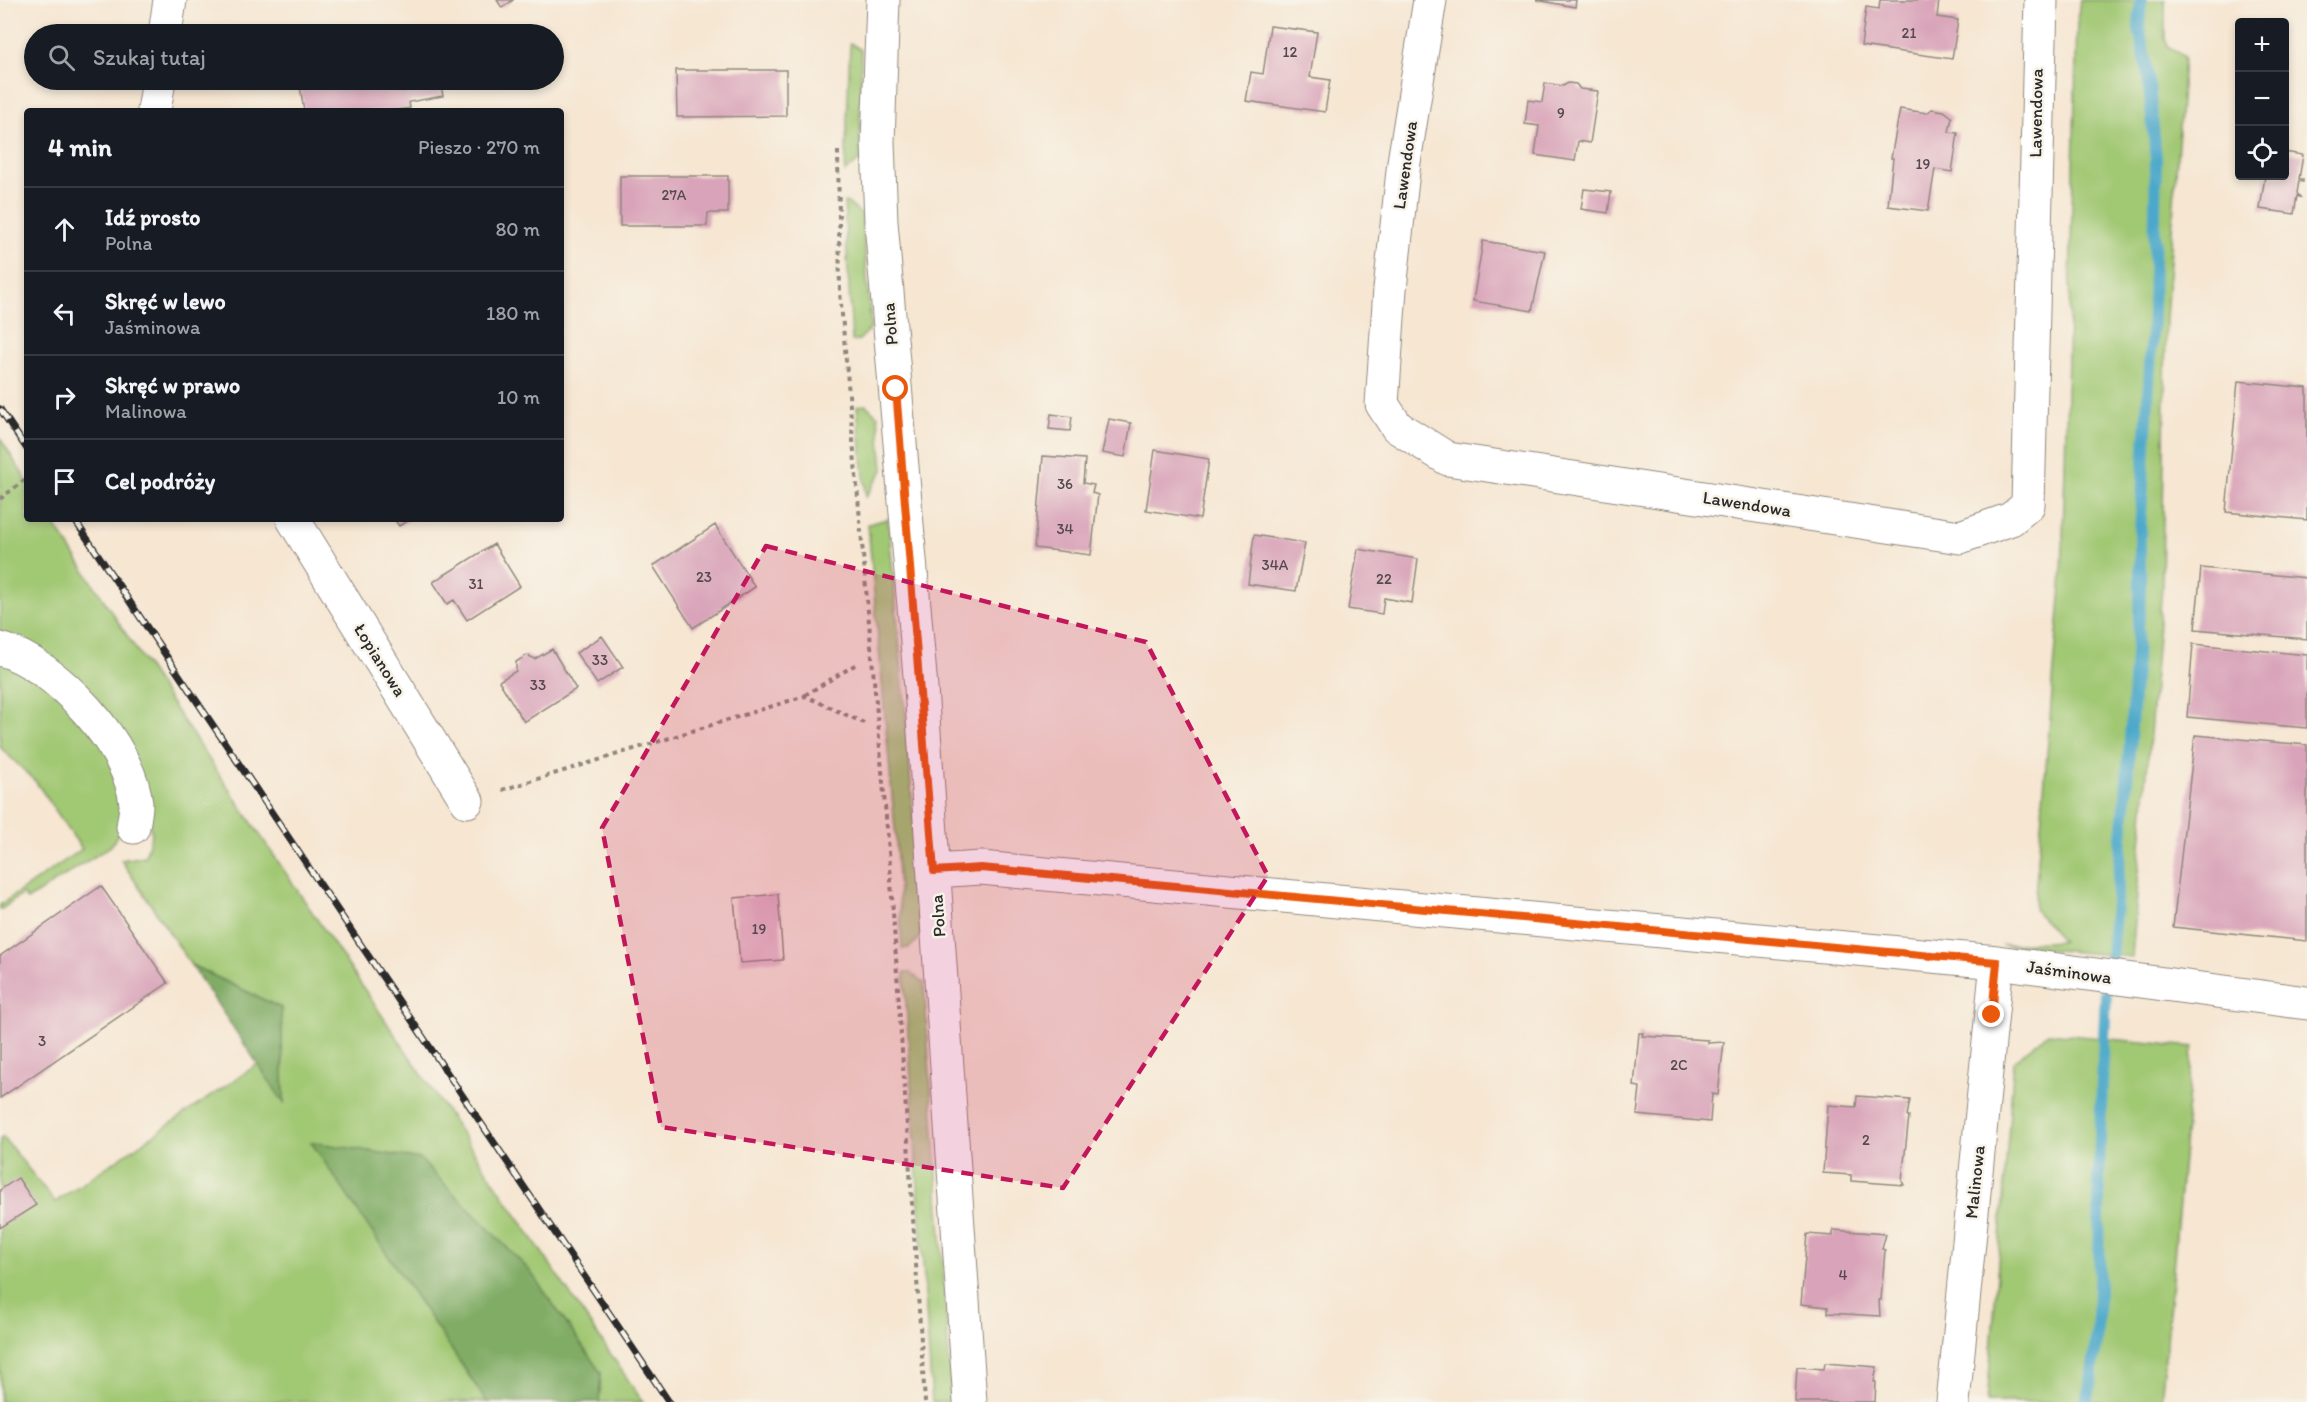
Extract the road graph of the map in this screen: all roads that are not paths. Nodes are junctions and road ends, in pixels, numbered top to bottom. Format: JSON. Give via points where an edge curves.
{"nodes":[{"id":1,"x":170,"y":0,"type":"edge"},
{"id":2,"x":883,"y":0,"type":"edge"},
{"id":3,"x":1430,"y":0,"type":"edge"},
{"id":4,"x":2041,"y":0,"type":"edge"},
{"id":5,"x":166,"y":24,"type":"edge"},
{"id":6,"x":157,"y":90,"type":"edge"},
{"id":7,"x":154,"y":108,"type":"edge"},
{"id":8,"x":295,"y":522,"type":"edge"},
{"id":9,"x":0,"y":649,"type":"edge"},
{"id":10,"x":467,"y":801,"type":"road end"},
{"id":11,"x":133,"y":827,"type":"dead end"},
{"id":12,"x":934,"y":871,"type":"junction"},
{"id":13,"x":1997,"y":962,"type":"junction"},
{"id":14,"x":2307,"y":1004,"type":"edge"},
{"id":15,"x":970,"y":1402,"type":"edge"},
{"id":16,"x":1953,"y":1402,"type":"edge"}],
"edges":[{"from":1,"to":5,"type":"street"},
{"from":2,"to":12,"type":"street","name":"Polna","via":[[878,142],[881,222]]},
{"from":3,"to":4,"type":"street","name":"Lawendowa","via":[[1404,162],[1390,289],[1382,405],[1397,427],[1448,459],[1960,537],[2011,519],[2028,505]]},
{"from":6,"to":7,"type":"street"},
{"from":8,"to":10,"type":"street","name":"Łopianowa"},
{"from":9,"to":11,"type":"street","via":[[19,654],[59,682],[92,715],[124,764],[136,803]]},
{"from":12,"to":13,"type":"street","name":"Jaśminowa","via":[[981,868]]},
{"from":12,"to":15,"type":"street","name":"Polna"},
{"from":13,"to":14,"type":"street","name":"Jaśminowa"},
{"from":13,"to":16,"type":"street","name":"Malinowa"}]}
